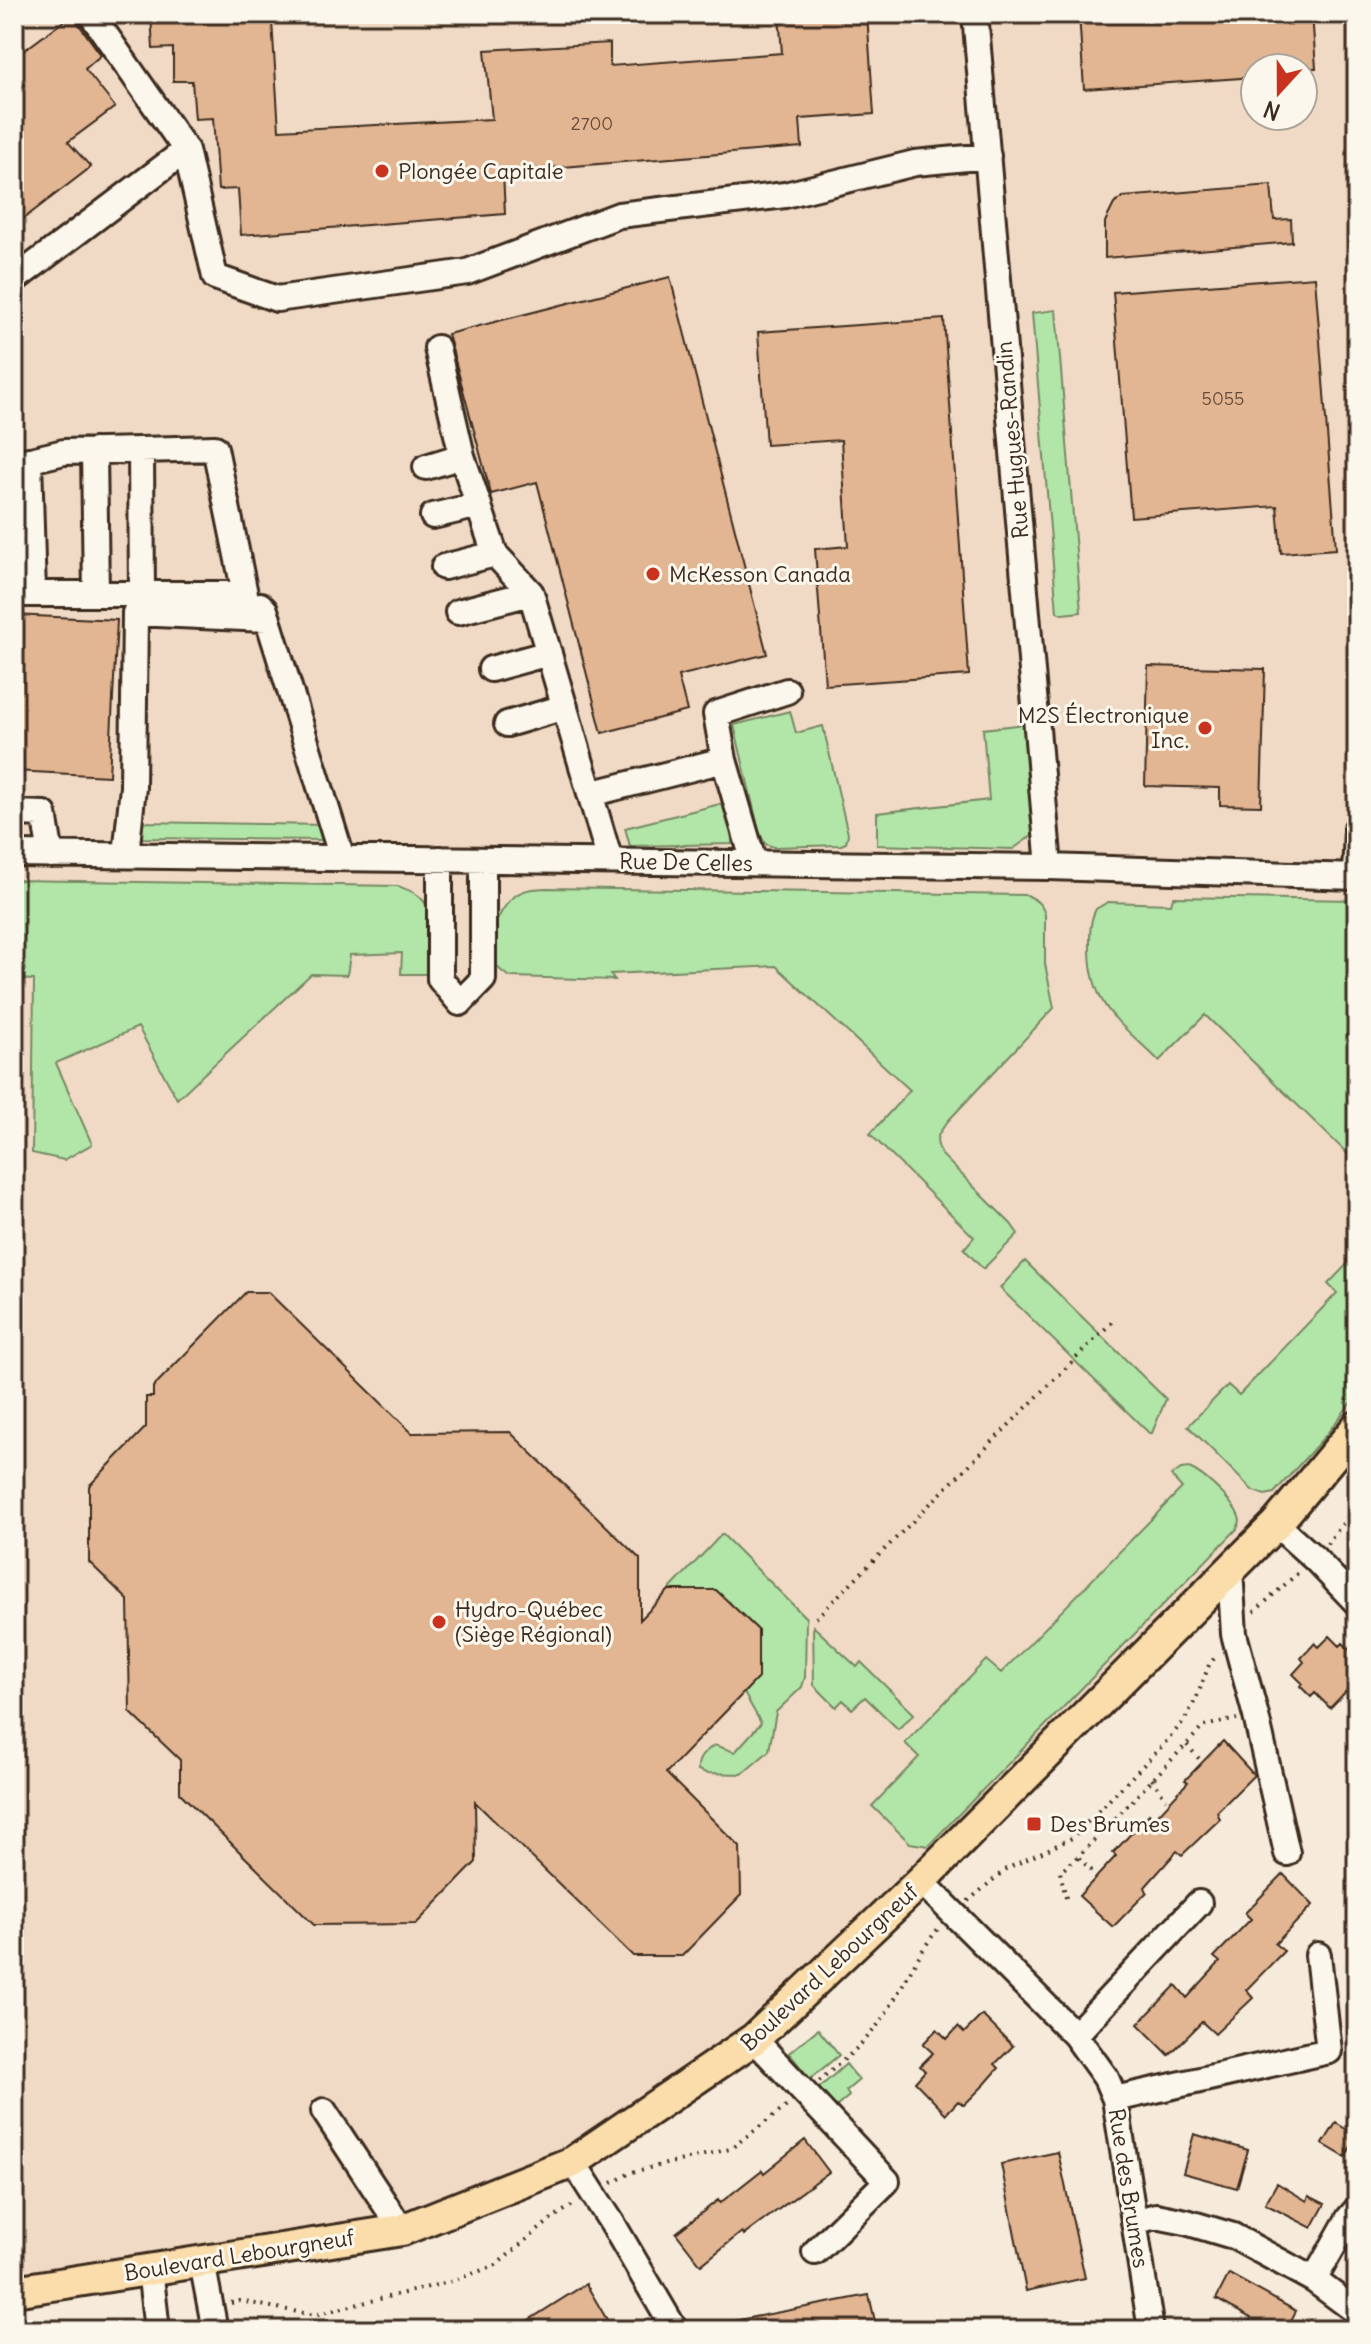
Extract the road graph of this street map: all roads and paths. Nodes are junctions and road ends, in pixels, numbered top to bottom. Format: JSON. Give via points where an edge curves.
{"nodes":[{"id":1,"x":91,"y":14,"type":"edge"},
{"id":2,"x":975,"y":14,"type":"edge"},
{"id":3,"x":186,"y":150,"type":"junction"},
{"id":4,"x":988,"y":156,"type":"junction"},
{"id":5,"x":14,"y":280,"type":"edge"},
{"id":6,"x":437,"y":348,"type":"dead end"},
{"id":7,"x":141,"y":450,"type":"junction"},
{"id":8,"x":94,"y":451,"type":"junction"},
{"id":9,"x":462,"y":456,"type":"junction"},
{"id":10,"x":22,"y":462,"type":"edge"},
{"id":11,"x":426,"y":467,"type":"dead end"},
{"id":12,"x":479,"y":505,"type":"junction"},
{"id":13,"x":433,"y":516,"type":"dead end"},
{"id":14,"x":495,"y":554,"type":"junction"},
{"id":15,"x":444,"y":567,"type":"dead end"},
{"id":16,"x":531,"y":593,"type":"junction"},
{"id":17,"x":23,"y":594,"type":"edge"},
{"id":18,"x":96,"y":594,"type":"junction"},
{"id":19,"x":142,"y":594,"type":"junction"},
{"id":20,"x":245,"y":594,"type":"junction"},
{"id":21,"x":458,"y":612,"type":"dead end"},
{"id":22,"x":268,"y":619,"type":"junction"},
{"id":23,"x":549,"y":653,"type":"junction"},
{"id":24,"x":491,"y":669,"type":"dead end"},
{"id":25,"x":787,"y":691,"type":"dead end"},
{"id":26,"x":565,"y":707,"type":"junction"},
{"id":27,"x":507,"y":724,"type":"dead end"},
{"id":28,"x":724,"y":760,"type":"junction"},
{"id":29,"x":590,"y":794,"type":"junction"},
{"id":30,"x":14,"y":813,"type":"edge"},
{"id":31,"x":1357,"y":828,"type":"edge"},
{"id":32,"x":14,"y":854,"type":"edge"},
{"id":33,"x":51,"y":855,"type":"junction"},
{"id":34,"x":126,"y":855,"type":"junction"},
{"id":35,"x":342,"y":858,"type":"junction"},
{"id":36,"x":440,"y":859,"type":"junction"},
{"id":37,"x":483,"y":860,"type":"junction"},
{"id":38,"x":610,"y":861,"type":"junction"},
{"id":39,"x":754,"y":863,"type":"junction"},
{"id":40,"x":1049,"y":867,"type":"junction"},
{"id":41,"x":1356,"y":876,"type":"edge"},
{"id":42,"x":1115,"y":1319,"type":"dead end"},
{"id":43,"x":1357,"y":1427,"type":"edge"},
{"id":44,"x":1276,"y":1524,"type":"junction"},
{"id":45,"x":1230,"y":1570,"type":"junction"},
{"id":46,"x":1357,"y":1603,"type":"edge"},
{"id":47,"x":816,"y":1618,"type":"dead end"},
{"id":48,"x":1256,"y":1716,"type":"junction"},
{"id":49,"x":1187,"y":1745,"type":"junction"},
{"id":50,"x":1201,"y":1761,"type":"dead end"},
{"id":51,"x":1152,"y":1779,"type":"junction"},
{"id":52,"x":1166,"y":1799,"type":"dead end"},
{"id":53,"x":1112,"y":1820,"type":"junction"},
{"id":54,"x":1127,"y":1830,"type":"dead end"},
{"id":55,"x":1287,"y":1853,"type":"dead end"},
{"id":56,"x":1078,"y":1857,"type":"junction"},
{"id":57,"x":1094,"y":1873,"type":"dead end"},
{"id":58,"x":921,"y":1881,"type":"junction"},
{"id":59,"x":1066,"y":1898,"type":"dead end"},
{"id":60,"x":1199,"y":1903,"type":"dead end"},
{"id":61,"x":1318,"y":1955,"type":"dead end"},
{"id":62,"x":1075,"y":2035,"type":"junction"},
{"id":63,"x":754,"y":2039,"type":"junction"},
{"id":64,"x":1115,"y":2099,"type":"junction"},
{"id":65,"x":324,"y":2111,"type":"dead end"},
{"id":66,"x":573,"y":2162,"type":"junction"},
{"id":67,"x":1357,"y":2209,"type":"edge"},
{"id":68,"x":1134,"y":2222,"type":"junction"},
{"id":69,"x":402,"y":2230,"type":"junction"},
{"id":70,"x":815,"y":2252,"type":"dead end"},
{"id":71,"x":202,"y":2262,"type":"junction"},
{"id":72,"x":150,"y":2269,"type":"junction"},
{"id":73,"x":1314,"y":2280,"type":"junction"},
{"id":74,"x":14,"y":2291,"type":"edge"},
{"id":75,"x":1357,"y":2312,"type":"edge"},
{"id":76,"x":218,"y":2314,"type":"edge"},
{"id":77,"x":156,"y":2324,"type":"edge"},
{"id":78,"x":105,"y":2330,"type":"edge"},
{"id":79,"x":675,"y":2330,"type":"edge"},
{"id":80,"x":1151,"y":2330,"type":"edge"}],
"edges":[{"from":1,"to":3,"type":"street"},
{"from":2,"to":4,"type":"street","name":"Rue Hugues-Randin"},
{"from":3,"to":4,"type":"street","via":[[215,277],[277,299],[467,272],[619,215],[785,195],[915,163]]},
{"from":3,"to":5,"type":"street"},
{"from":4,"to":40,"type":"street","name":"Rue Hugues-Randin"},
{"from":6,"to":9,"type":"street"},
{"from":7,"to":8,"type":"street"},
{"from":7,"to":19,"type":"street"},
{"from":7,"to":20,"type":"street","via":[[215,448]]},
{"from":8,"to":10,"type":"street"},
{"from":8,"to":18,"type":"street"},
{"from":9,"to":11,"type":"street"},
{"from":9,"to":12,"type":"street"},
{"from":10,"to":17,"type":"street"},
{"from":12,"to":13,"type":"street"},
{"from":12,"to":14,"type":"street"},
{"from":14,"to":15,"type":"street"},
{"from":14,"to":16,"type":"street"},
{"from":16,"to":21,"type":"street"},
{"from":16,"to":23,"type":"street"},
{"from":17,"to":18,"type":"street"},
{"from":18,"to":19,"type":"street"},
{"from":19,"to":20,"type":"street"},
{"from":20,"to":22,"type":"street"},
{"from":22,"to":34,"type":"street","via":[[135,613],[133,787]]},
{"from":22,"to":35,"type":"street"},
{"from":23,"to":24,"type":"street"},
{"from":23,"to":26,"type":"street"},
{"from":25,"to":28,"type":"street","via":[[716,714]]},
{"from":26,"to":27,"type":"street"},
{"from":26,"to":29,"type":"street"},
{"from":28,"to":29,"type":"street"},
{"from":28,"to":39,"type":"street"},
{"from":29,"to":38,"type":"street"},
{"from":30,"to":33,"type":"street","via":[[44,814]]},
{"from":31,"to":41,"type":"street"},
{"from":32,"to":33,"type":"street","name":"Rue De Celles"},
{"from":33,"to":34,"type":"street","name":"Rue De Celles"},
{"from":34,"to":35,"type":"street","name":"Rue De Celles"},
{"from":35,"to":36,"type":"street","name":"Rue De Celles"},
{"from":36,"to":37,"type":"street","name":"Rue De Celles"},
{"from":36,"to":37,"type":"street","via":[[440,979],[460,1003],[483,979]]},
{"from":37,"to":38,"type":"street","name":"Rue De Celles"},
{"from":38,"to":39,"type":"street","name":"Rue De Celles"},
{"from":39,"to":40,"type":"street","name":"Rue De Celles"},
{"from":40,"to":41,"type":"street","name":"Rue De Celles"},
{"from":42,"to":47,"type":"path"},
{"from":43,"to":44,"type":"main road","name":"Boulevard Lebourgneuf"},
{"from":44,"to":45,"type":"main road","name":"Boulevard Lebourgneuf"},
{"from":44,"to":46,"type":"street"},
{"from":45,"to":48,"type":"street","via":[[1234,1634]]},
{"from":45,"to":58,"type":"main road","name":"Boulevard Lebourgneuf"},
{"from":48,"to":49,"type":"path","via":[[1204,1726]]},
{"from":48,"to":55,"type":"street"},
{"from":49,"to":50,"type":"path"},
{"from":49,"to":51,"type":"path"},
{"from":51,"to":52,"type":"path"},
{"from":51,"to":53,"type":"path"},
{"from":53,"to":54,"type":"path"},
{"from":53,"to":56,"type":"path"},
{"from":56,"to":57,"type":"path"},
{"from":56,"to":59,"type":"path","via":[[1060,1872]]},
{"from":58,"to":62,"type":"street","name":"Rue des Brumes"},
{"from":58,"to":63,"type":"main road","name":"Boulevard Lebourgneuf"},
{"from":60,"to":62,"type":"street"},
{"from":61,"to":64,"type":"street","via":[[1329,2051]]},
{"from":62,"to":64,"type":"street","name":"Rue des Brumes"},
{"from":63,"to":66,"type":"main road","name":"Boulevard Lebourgneuf"},
{"from":63,"to":70,"type":"street","via":[[887,2181]]},
{"from":64,"to":68,"type":"street","name":"Rue des Brumes"},
{"from":65,"to":69,"type":"street"},
{"from":66,"to":69,"type":"main road","name":"Boulevard Lebourgneuf"},
{"from":66,"to":79,"type":"street"},
{"from":67,"to":73,"type":"street"},
{"from":68,"to":73,"type":"street","via":[[1156,2216],[1233,2236]]},
{"from":68,"to":80,"type":"street","name":"Rue des Brumes"},
{"from":69,"to":71,"type":"main road","name":"Boulevard Lebourgneuf"},
{"from":71,"to":72,"type":"main road","name":"Boulevard Lebourgneuf"},
{"from":71,"to":76,"type":"street"},
{"from":72,"to":74,"type":"main road","name":"Boulevard Lebourgneuf"},
{"from":72,"to":77,"type":"street"},
{"from":73,"to":75,"type":"street"},
{"from":77,"to":78,"type":"path","via":[[120,2324]]}]}
